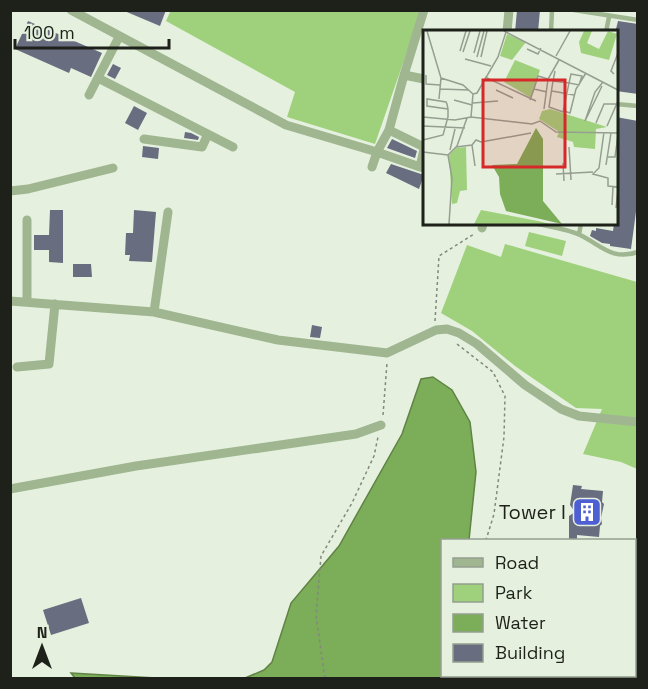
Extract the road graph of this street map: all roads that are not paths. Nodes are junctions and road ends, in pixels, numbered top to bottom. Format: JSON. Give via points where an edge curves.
{"nodes":[{"id":1,"x":71,"y":10,"type":"edge"},
{"id":2,"x":423,"y":10,"type":"edge"},
{"id":3,"x":509,"y":10,"type":"edge"},
{"id":4,"x":552,"y":10,"type":"edge"},
{"id":5,"x":574,"y":10,"type":"edge"},
{"id":6,"x":609,"y":16,"type":"junction"},
{"id":7,"x":638,"y":20,"type":"edge"},
{"id":8,"x":507,"y":30,"type":"edge"},
{"id":9,"x":551,"y":30,"type":"edge"},
{"id":10,"x":606,"y":30,"type":"edge"},
{"id":11,"x":119,"y":37,"type":"junction"},
{"id":12,"x":404,"y":75,"type":"junction"},
{"id":13,"x":98,"y":78,"type":"junction"},
{"id":14,"x":423,"y":79,"type":"edge"},
{"id":15,"x":89,"y":95,"type":"dead end"},
{"id":16,"x":618,"y":104,"type":"edge"},
{"id":17,"x":638,"y":106,"type":"edge"},
{"id":18,"x":389,"y":130,"type":"junction"},
{"id":19,"x":208,"y":134,"type":"junction"},
{"id":20,"x":144,"y":139,"type":"dead end"},
{"id":21,"x":233,"y":147,"type":"dead end"},
{"id":22,"x":423,"y":147,"type":"edge"},
{"id":23,"x":377,"y":152,"type":"junction"},
{"id":24,"x":372,"y":167,"type":"dead end"},
{"id":25,"x":113,"y":168,"type":"dead end"},
{"id":26,"x":422,"y":168,"type":"edge"},
{"id":27,"x":10,"y":191,"type":"edge"},
{"id":28,"x":168,"y":212,"type":"dead end"},
{"id":29,"x":27,"y":220,"type":"dead end"},
{"id":30,"x":542,"y":225,"type":"edge"},
{"id":31,"x":581,"y":225,"type":"edge"},
{"id":32,"x":579,"y":234,"type":"junction"},
{"id":33,"x":638,"y":252,"type":"edge"},
{"id":34,"x":10,"y":301,"type":"edge"},
{"id":35,"x":27,"y":302,"type":"junction"},
{"id":36,"x":55,"y":304,"type":"junction"},
{"id":37,"x":154,"y":312,"type":"junction"},
{"id":38,"x":16,"y":366,"type":"dead end"},
{"id":39,"x":638,"y":422,"type":"edge"},
{"id":40,"x":381,"y":424,"type":"road end"},
{"id":41,"x":10,"y":489,"type":"edge"}],
"edges":[{"from":1,"to":11,"type":"street"},
{"from":2,"to":12,"type":"street"},
{"from":3,"to":8,"type":"street"},
{"from":4,"to":9,"type":"lane"},
{"from":5,"to":6,"type":"lane"},
{"from":6,"to":7,"type":"lane"},
{"from":6,"to":10,"type":"lane"},
{"from":11,"to":13,"type":"street"},
{"from":11,"to":23,"type":"street","via":[[286,125]]},
{"from":12,"to":14,"type":"street"},
{"from":12,"to":18,"type":"street"},
{"from":13,"to":15,"type":"street"},
{"from":13,"to":19,"type":"street"},
{"from":16,"to":17,"type":"lane"},
{"from":18,"to":22,"type":"street"},
{"from":18,"to":23,"type":"street"},
{"from":19,"to":20,"type":"street","via":[[201,147]]},
{"from":19,"to":21,"type":"street"},
{"from":23,"to":24,"type":"street"},
{"from":23,"to":26,"type":"street"},
{"from":25,"to":27,"type":"street"},
{"from":28,"to":37,"type":"street"},
{"from":29,"to":35,"type":"street"},
{"from":30,"to":32,"type":"lane"},
{"from":31,"to":32,"type":"lane"},
{"from":32,"to":33,"type":"lane","via":[[607,253]]},
{"from":34,"to":35,"type":"street"},
{"from":35,"to":36,"type":"street"},
{"from":36,"to":37,"type":"street"},
{"from":36,"to":38,"type":"street","via":[[49,364]]},
{"from":37,"to":39,"type":"street","via":[[278,340],[387,353],[436,330],[447,329],[477,344],[525,385],[561,409],[579,416]]},
{"from":40,"to":41,"type":"street","via":[[356,434]]}]}
